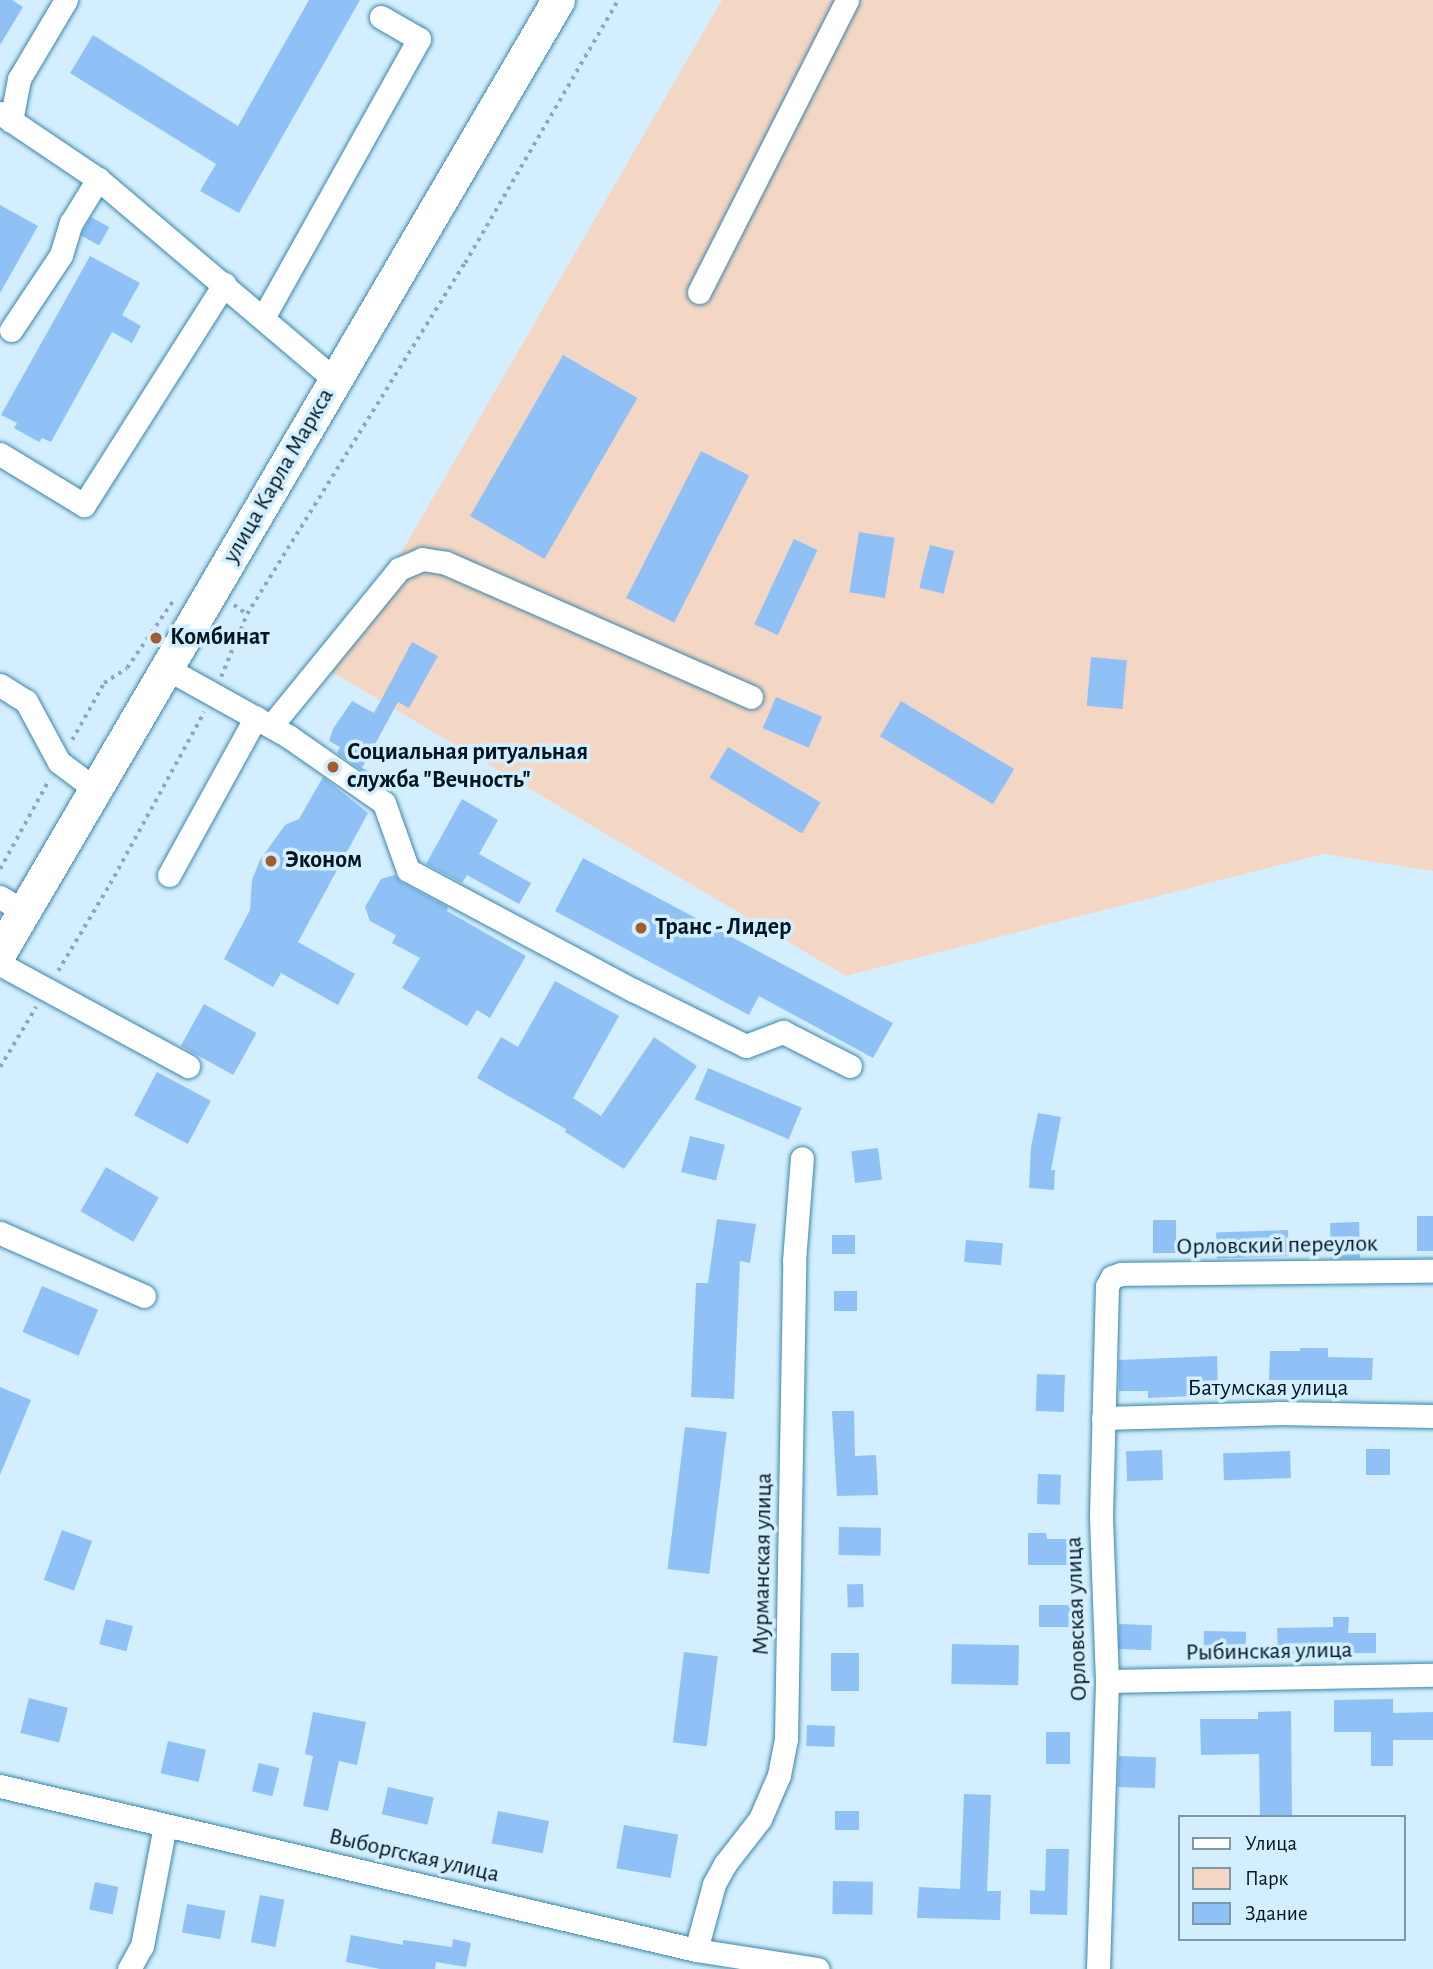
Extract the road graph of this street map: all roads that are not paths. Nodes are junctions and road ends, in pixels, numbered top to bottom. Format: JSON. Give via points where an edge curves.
{"nodes":[{"id":1,"x":66,"y":0,"type":"edge"},
{"id":2,"x":558,"y":0,"type":"edge"},
{"id":3,"x":847,"y":0,"type":"edge"},
{"id":4,"x":381,"y":18,"type":"dead end"},
{"id":5,"x":6,"y":117,"type":"edge"},
{"id":6,"x":98,"y":179,"type":"junction"},
{"id":7,"x":224,"y":284,"type":"junction"},
{"id":8,"x":699,"y":292,"type":"dead end"},
{"id":9,"x":263,"y":318,"type":"junction"},
{"id":10,"x":11,"y":330,"type":"dead end"},
{"id":11,"x":335,"y":380,"type":"junction"},
{"id":12,"x":0,"y":454,"type":"edge"},
{"id":13,"x":166,"y":668,"type":"junction"},
{"id":14,"x":0,"y":685,"type":"edge"},
{"id":15,"x":751,"y":697,"type":"dead end"},
{"id":16,"x":263,"y":721,"type":"junction"},
{"id":17,"x":94,"y":789,"type":"junction"},
{"id":18,"x":169,"y":875,"type":"dead end"},
{"id":19,"x":11,"y":904,"type":"edge"},
{"id":20,"x":0,"y":952,"type":"edge"},
{"id":21,"x":0,"y":964,"type":"edge"},
{"id":22,"x":188,"y":1066,"type":"dead end"},
{"id":23,"x":850,"y":1066,"type":"dead end"},
{"id":24,"x":802,"y":1158,"type":"dead end"},
{"id":25,"x":0,"y":1233,"type":"edge"},
{"id":26,"x":1433,"y":1271,"type":"edge"},
{"id":27,"x":1121,"y":1274,"type":"joint"},
{"id":28,"x":144,"y":1296,"type":"dead end"},
{"id":29,"x":1433,"y":1416,"type":"edge"},
{"id":30,"x":1103,"y":1418,"type":"junction"},
{"id":31,"x":1433,"y":1675,"type":"edge"},
{"id":32,"x":1107,"y":1681,"type":"junction"},
{"id":33,"x":0,"y":1786,"type":"edge"},
{"id":34,"x":165,"y":1825,"type":"junction"},
{"id":35,"x":696,"y":1950,"type":"junction"},
{"id":36,"x":721,"y":1961,"type":"edge"},
{"id":37,"x":129,"y":1969,"type":"edge"},
{"id":38,"x":818,"y":1969,"type":"edge"},
{"id":39,"x":1098,"y":1969,"type":"edge"}],
"edges":[{"from":1,"to":5,"type":"street","via":[[19,79]]},
{"from":2,"to":11,"type":"highway","name":"улица Карла Маркса"},
{"from":3,"to":8,"type":"street"},
{"from":4,"to":9,"type":"street","via":[[419,39]]},
{"from":5,"to":6,"type":"street"},
{"from":6,"to":7,"type":"street"},
{"from":6,"to":10,"type":"street","via":[[71,223],[61,255]]},
{"from":7,"to":9,"type":"street"},
{"from":7,"to":12,"type":"street","via":[[84,505]]},
{"from":9,"to":11,"type":"street"},
{"from":11,"to":13,"type":"highway","name":"улица Карла Маркса"},
{"from":13,"to":16,"type":"street"},
{"from":13,"to":17,"type":"highway","name":"улица Карла Маркса"},
{"from":14,"to":17,"type":"street","via":[[26,701],[59,762]]},
{"from":15,"to":16,"type":"street","via":[[446,563],[422,559],[399,569]]},
{"from":16,"to":18,"type":"street"},
{"from":16,"to":23,"type":"street","via":[[384,803],[408,870],[746,1046],[783,1032]]},
{"from":17,"to":19,"type":"highway","name":"улица Карла Маркса"},
{"from":19,"to":20,"type":"highway","name":"улица Карла Маркса"},
{"from":21,"to":22,"type":"street"},
{"from":24,"to":35,"type":"street","name":"Мурманская улица","via":[[794,1261],[786,1739],[779,1775],[760,1819],[714,1884]]},
{"from":25,"to":28,"type":"street"},
{"from":26,"to":27,"type":"street","name":"Орловский переулок"},
{"from":27,"to":30,"type":"street","name":"Орловская улица","via":[[1112,1277],[1105,1301]]},
{"from":29,"to":30,"type":"street","name":"Батумская улица","via":[[1277,1413]]},
{"from":30,"to":32,"type":"street","name":"Орловская улица"},
{"from":31,"to":32,"type":"street","name":"Рыбинская улица"},
{"from":32,"to":39,"type":"street","name":"Орловская улица"},
{"from":33,"to":34,"type":"street","name":"Выборгская улица"},
{"from":34,"to":35,"type":"street","name":"Выборгская улица"},
{"from":34,"to":37,"type":"street","via":[[142,1946]]},
{"from":35,"to":36,"type":"street","name":"Выборгская улица"},
{"from":36,"to":38,"type":"street","name":"Выборгская улица"}]}
